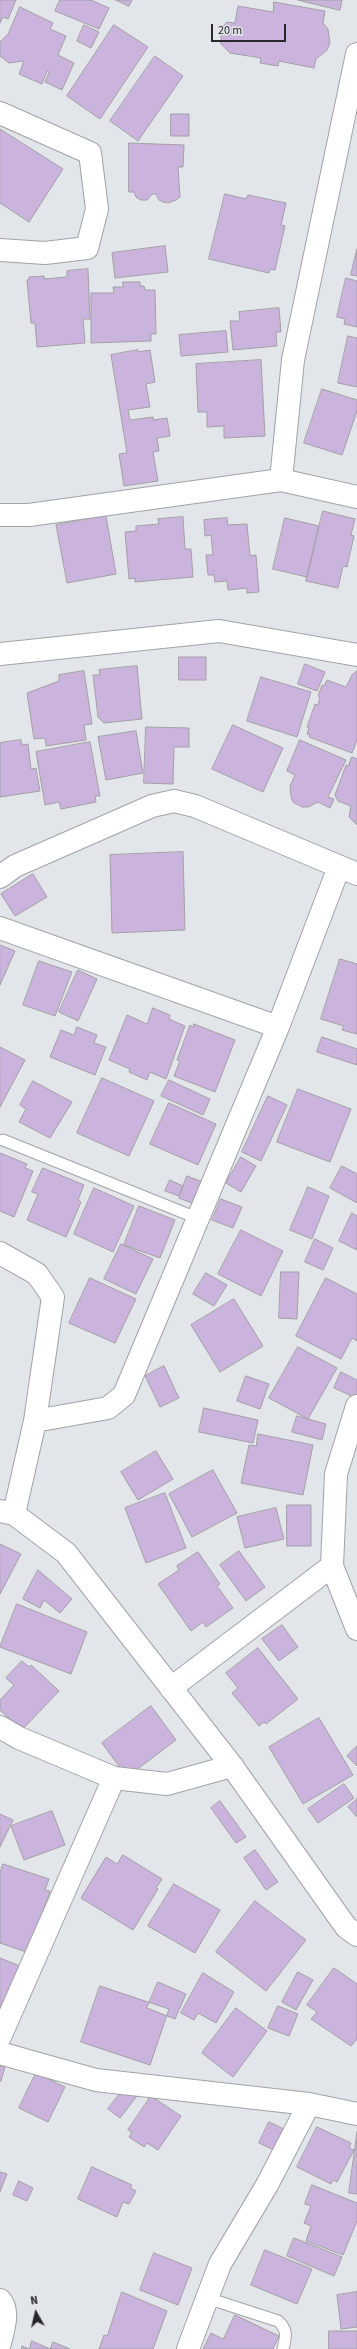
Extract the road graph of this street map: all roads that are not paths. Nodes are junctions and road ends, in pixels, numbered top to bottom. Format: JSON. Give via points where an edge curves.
{"nodes":[{"id":1,"x":357,"y":54,"type":"edge"},
{"id":2,"x":0,"y":113,"type":"edge"},
{"id":3,"x":0,"y":250,"type":"edge"},
{"id":4,"x":281,"y":480,"type":"junction"},
{"id":5,"x":357,"y":497,"type":"edge"},
{"id":6,"x":0,"y":515,"type":"edge"},
{"id":7,"x":0,"y":654,"type":"edge"},
{"id":8,"x":357,"y":656,"type":"edge"},
{"id":9,"x":348,"y":871,"type":"edge"},
{"id":10,"x":0,"y":877,"type":"edge"},
{"id":11,"x":0,"y":928,"type":"edge"},
{"id":12,"x":278,"y":1027,"type":"junction"},
{"id":13,"x":3,"y":1140,"type":"dead end"},
{"id":14,"x":197,"y":1218,"type":"junction"},
{"id":15,"x":0,"y":1253,"type":"edge"},
{"id":16,"x":357,"y":1406,"type":"edge"},
{"id":17,"x":35,"y":1421,"type":"junction"},
{"id":18,"x":7,"y":1513,"type":"edge"},
{"id":19,"x":332,"y":1566,"type":"junction"},
{"id":20,"x":357,"y":1629,"type":"edge"},
{"id":21,"x":171,"y":1688,"type":"junction"},
{"id":22,"x":0,"y":1727,"type":"edge"},
{"id":23,"x":232,"y":1766,"type":"junction"},
{"id":24,"x":114,"y":1778,"type":"junction"},
{"id":25,"x":357,"y":1935,"type":"edge"},
{"id":26,"x":0,"y":2037,"type":"edge"},
{"id":27,"x":0,"y":2053,"type":"edge"},
{"id":28,"x":309,"y":2104,"type":"junction"},
{"id":29,"x":357,"y":2114,"type":"edge"},
{"id":30,"x":207,"y":2298,"type":"junction"},
{"id":31,"x":0,"y":2300,"type":"edge"},
{"id":32,"x":0,"y":2343,"type":"edge"},
{"id":33,"x":188,"y":2349,"type":"edge"},
{"id":34,"x":283,"y":2349,"type":"edge"}],
"edges":[{"from":1,"to":4,"type":"street","via":[[293,360]]},
{"from":2,"to":3,"type":"street","via":[[90,153],[97,209],[87,248],[45,253]]},
{"from":4,"to":5,"type":"street"},
{"from":4,"to":6,"type":"street","via":[[29,515]]},
{"from":7,"to":8,"type":"street","via":[[220,631]]},
{"from":9,"to":10,"type":"street","via":[[195,806],[174,801],[152,806],[22,863]]},
{"from":9,"to":12,"type":"street"},
{"from":11,"to":12,"type":"street"},
{"from":12,"to":14,"type":"street"},
{"from":13,"to":14,"type":"lane"},
{"from":14,"to":17,"type":"street","via":[[124,1395],[108,1408]]},
{"from":15,"to":17,"type":"street","via":[[37,1274],[53,1297]]},
{"from":16,"to":19,"type":"street","via":[[336,1474]]},
{"from":17,"to":18,"type":"street"},
{"from":18,"to":21,"type":"street","via":[[66,1553]]},
{"from":19,"to":20,"type":"street"},
{"from":19,"to":21,"type":"street"},
{"from":21,"to":23,"type":"street"},
{"from":22,"to":24,"type":"street","via":[[19,1738]]},
{"from":23,"to":24,"type":"street","via":[[167,1784]]},
{"from":23,"to":25,"type":"street","via":[[346,1927]]},
{"from":24,"to":26,"type":"street"},
{"from":27,"to":28,"type":"street","via":[[96,2080]]},
{"from":28,"to":29,"type":"street"},
{"from":28,"to":30,"type":"street","via":[[271,2178],[220,2264]]},
{"from":30,"to":33,"type":"street"},
{"from":30,"to":34,"type":"lane","via":[[278,2321],[285,2327]]},
{"from":31,"to":32,"type":"street","via":[[5,2322]]}]}
